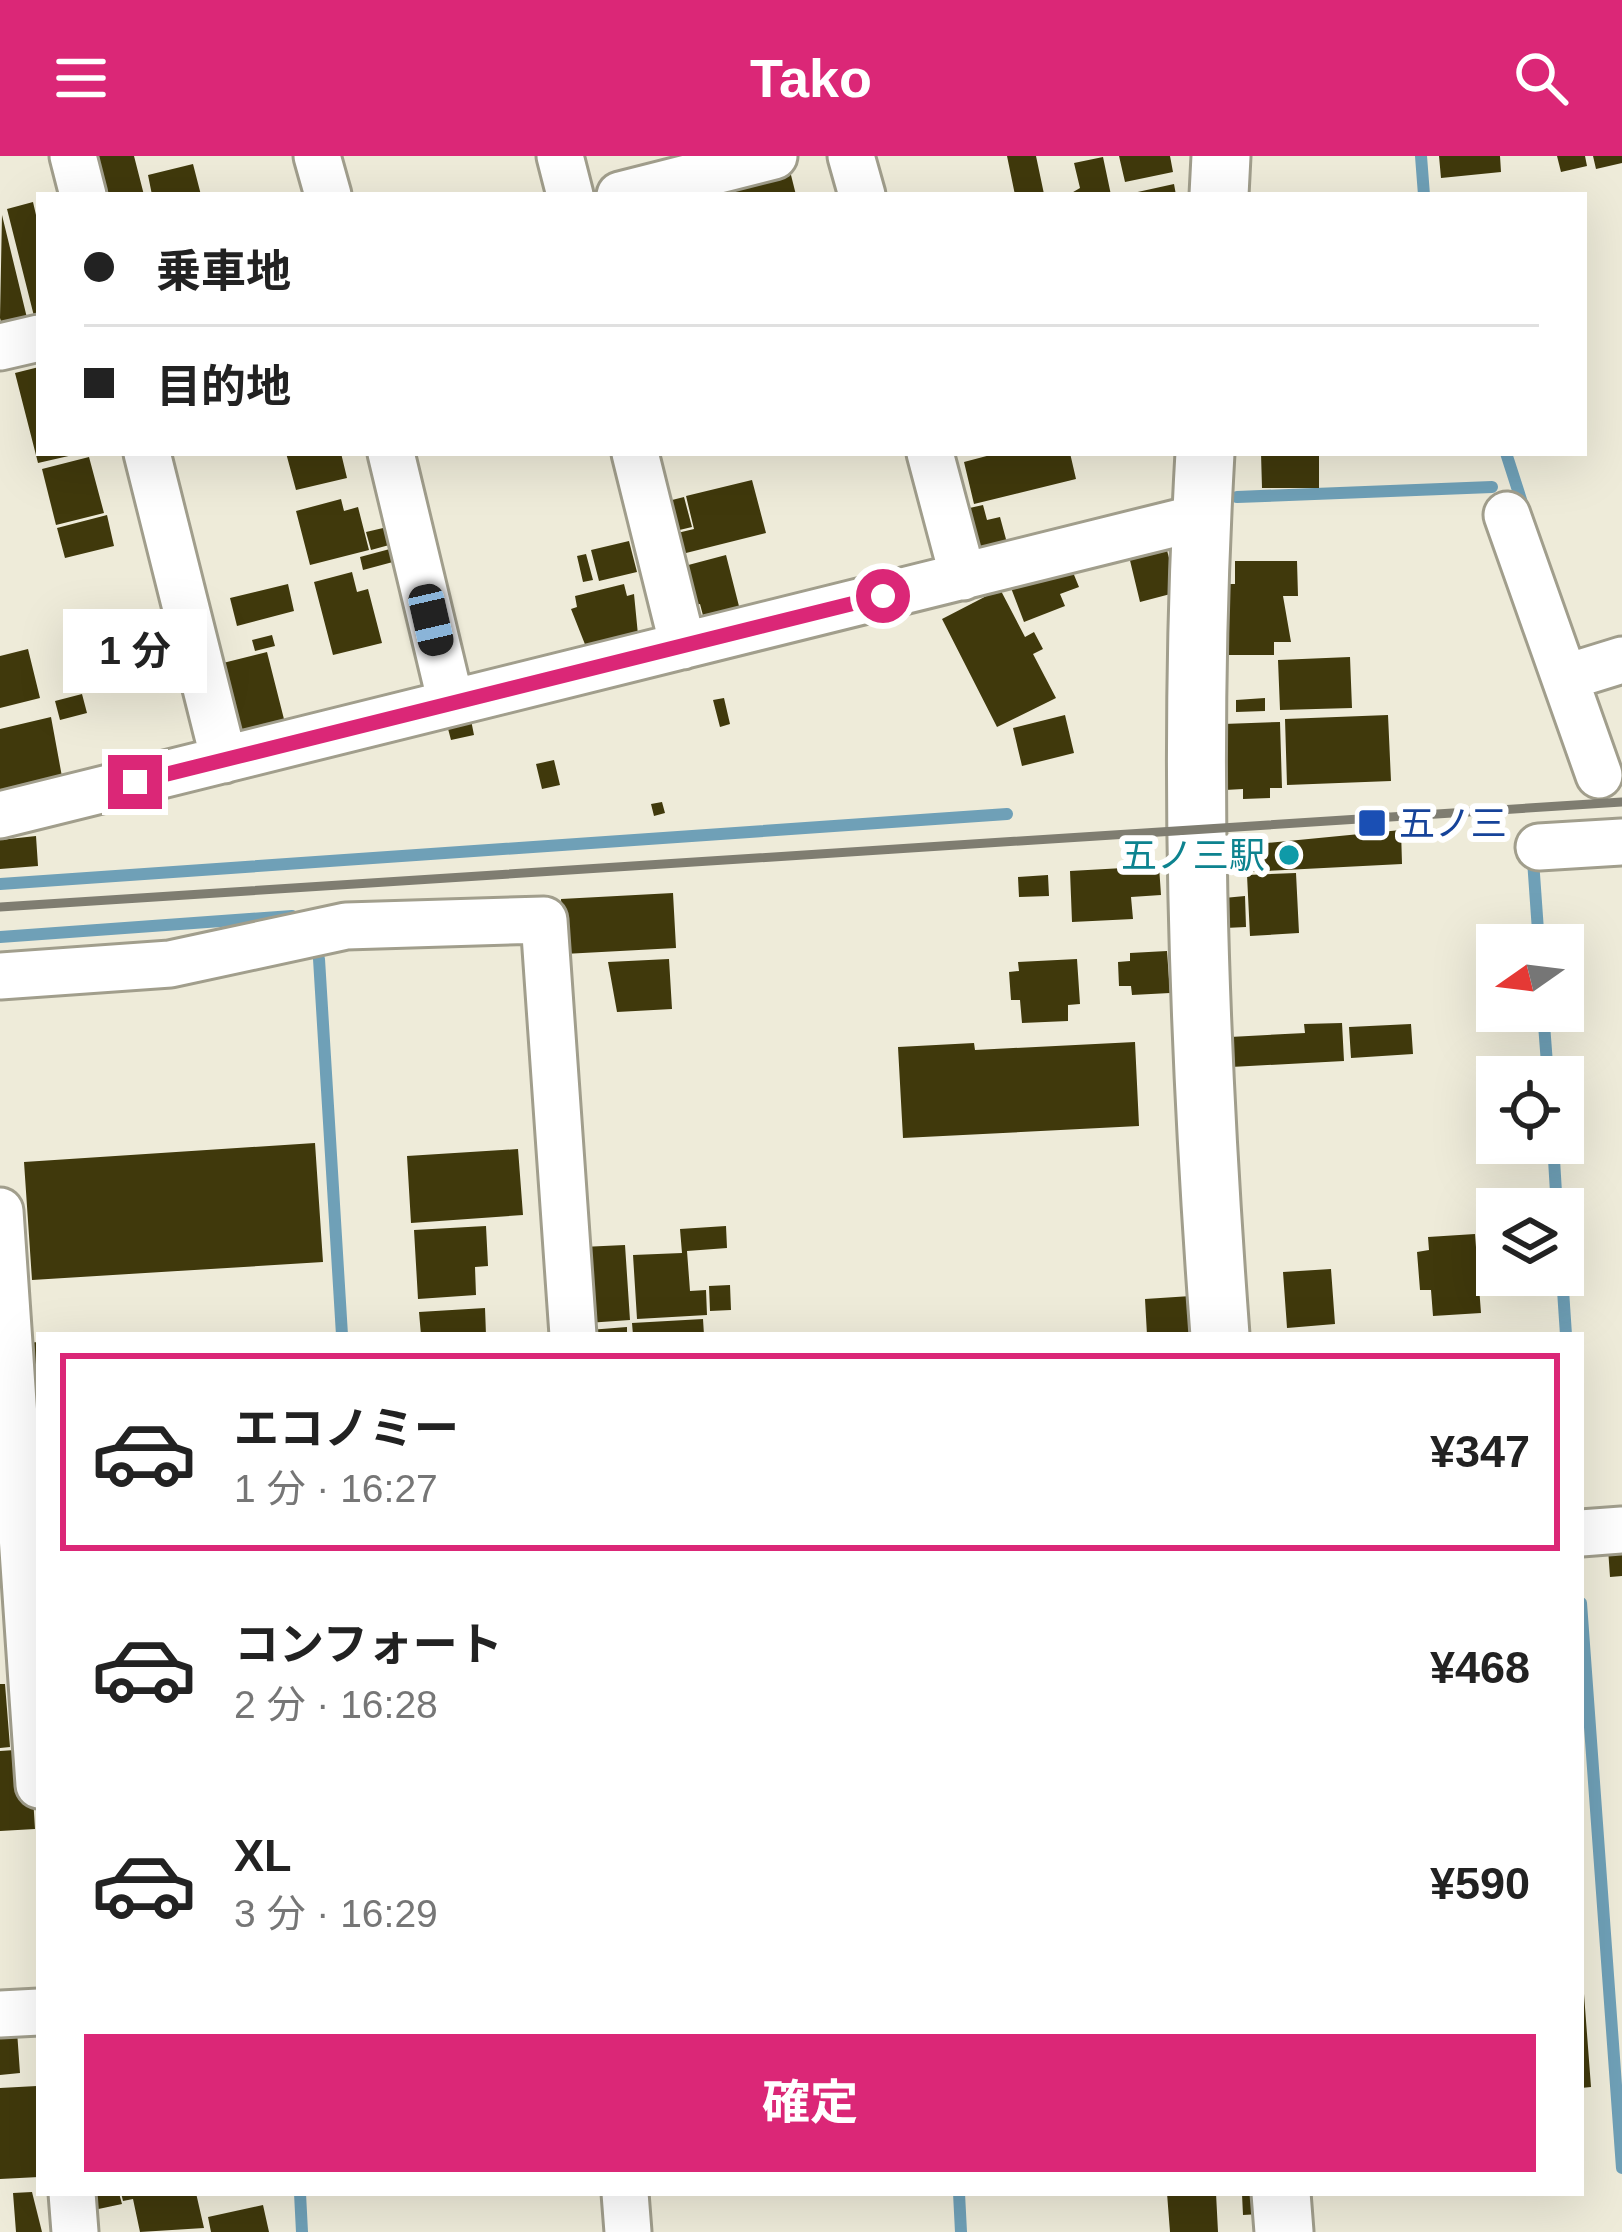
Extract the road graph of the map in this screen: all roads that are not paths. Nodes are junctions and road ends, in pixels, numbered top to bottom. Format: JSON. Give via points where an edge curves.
{"nodes":[{"id":1,"x":73,"y":156,"type":"edge"},
{"id":2,"x":317,"y":156,"type":"edge"},
{"id":3,"x":560,"y":156,"type":"edge"},
{"id":4,"x":774,"y":156,"type":"edge"},
{"id":5,"x":851,"y":156,"type":"edge"},
{"id":6,"x":1221,"y":156,"type":"edge"},
{"id":7,"x":82,"y":192,"type":"edge"},
{"id":8,"x":327,"y":192,"type":"edge"},
{"id":9,"x":569,"y":192,"type":"edge"},
{"id":10,"x":632,"y":192,"type":"edge"},
{"id":11,"x":861,"y":192,"type":"edge"},
{"id":12,"x":1219,"y":192,"type":"edge"},
{"id":13,"x":36,"y":339,"type":"edge"},
{"id":14,"x":0,"y":347,"type":"edge"},
{"id":15,"x":149,"y":456,"type":"edge"},
{"id":16,"x":392,"y":456,"type":"edge"},
{"id":17,"x":636,"y":456,"type":"edge"},
{"id":18,"x":931,"y":456,"type":"edge"},
{"id":19,"x":1204,"y":456,"type":"edge"},
{"id":20,"x":1508,"y":515,"type":"dead end"},
{"id":21,"x":1201,"y":517,"type":"junction"},
{"id":22,"x":963,"y":577,"type":"junction"},
{"id":23,"x":683,"y":646,"type":"junction"},
{"id":24,"x":1622,"y":659,"type":"edge"},
{"id":25,"x":1567,"y":677,"type":"junction"},
{"id":26,"x":451,"y":703,"type":"junction"},
{"id":27,"x":224,"y":760,"type":"junction"},
{"id":28,"x":1599,"y":775,"type":"dead end"},
{"id":29,"x":0,"y":815,"type":"edge"},
{"id":30,"x":1622,"y":842,"type":"edge"},
{"id":31,"x":1539,"y":847,"type":"dead end"},
{"id":32,"x":0,"y":976,"type":"edge"},
{"id":33,"x":0,"y":1211,"type":"edge"},
{"id":34,"x":573,"y":1332,"type":"edge"},
{"id":35,"x":1220,"y":1332,"type":"edge"},
{"id":36,"x":1622,"y":1530,"type":"edge"},
{"id":37,"x":1584,"y":1533,"type":"edge"},
{"id":38,"x":22,"y":1641,"type":"edge"},
{"id":39,"x":36,"y":1760,"type":"edge"},
{"id":40,"x":36,"y":2012,"type":"edge"},
{"id":41,"x":0,"y":2014,"type":"edge"},
{"id":42,"x":72,"y":2196,"type":"edge"},
{"id":43,"x":625,"y":2196,"type":"edge"},
{"id":44,"x":1282,"y":2196,"type":"edge"},
{"id":45,"x":75,"y":2232,"type":"edge"},
{"id":46,"x":628,"y":2232,"type":"edge"},
{"id":47,"x":1284,"y":2232,"type":"edge"}],
"edges":[{"from":1,"to":7,"type":"street"},
{"from":2,"to":8,"type":"street"},
{"from":3,"to":9,"type":"street"},
{"from":4,"to":10,"type":"street"},
{"from":5,"to":11,"type":"street"},
{"from":6,"to":12,"type":"street"},
{"from":13,"to":14,"type":"street"},
{"from":15,"to":27,"type":"street"},
{"from":16,"to":26,"type":"street"},
{"from":17,"to":23,"type":"street"},
{"from":18,"to":22,"type":"street"},
{"from":19,"to":21,"type":"street"},
{"from":20,"to":25,"type":"street"},
{"from":21,"to":22,"type":"street"},
{"from":21,"to":35,"type":"street","via":[[1196,860]]},
{"from":22,"to":23,"type":"street"},
{"from":23,"to":26,"type":"street"},
{"from":24,"to":25,"type":"street"},
{"from":25,"to":28,"type":"street"},
{"from":26,"to":27,"type":"street"},
{"from":27,"to":29,"type":"street"},
{"from":30,"to":31,"type":"street"},
{"from":32,"to":34,"type":"street","via":[[170,964],[346,926],[544,920]]},
{"from":33,"to":38,"type":"street"},
{"from":36,"to":37,"type":"street"},
{"from":38,"to":39,"type":"street"},
{"from":40,"to":41,"type":"street"},
{"from":42,"to":45,"type":"street"},
{"from":43,"to":46,"type":"street"},
{"from":44,"to":47,"type":"street"}]}
